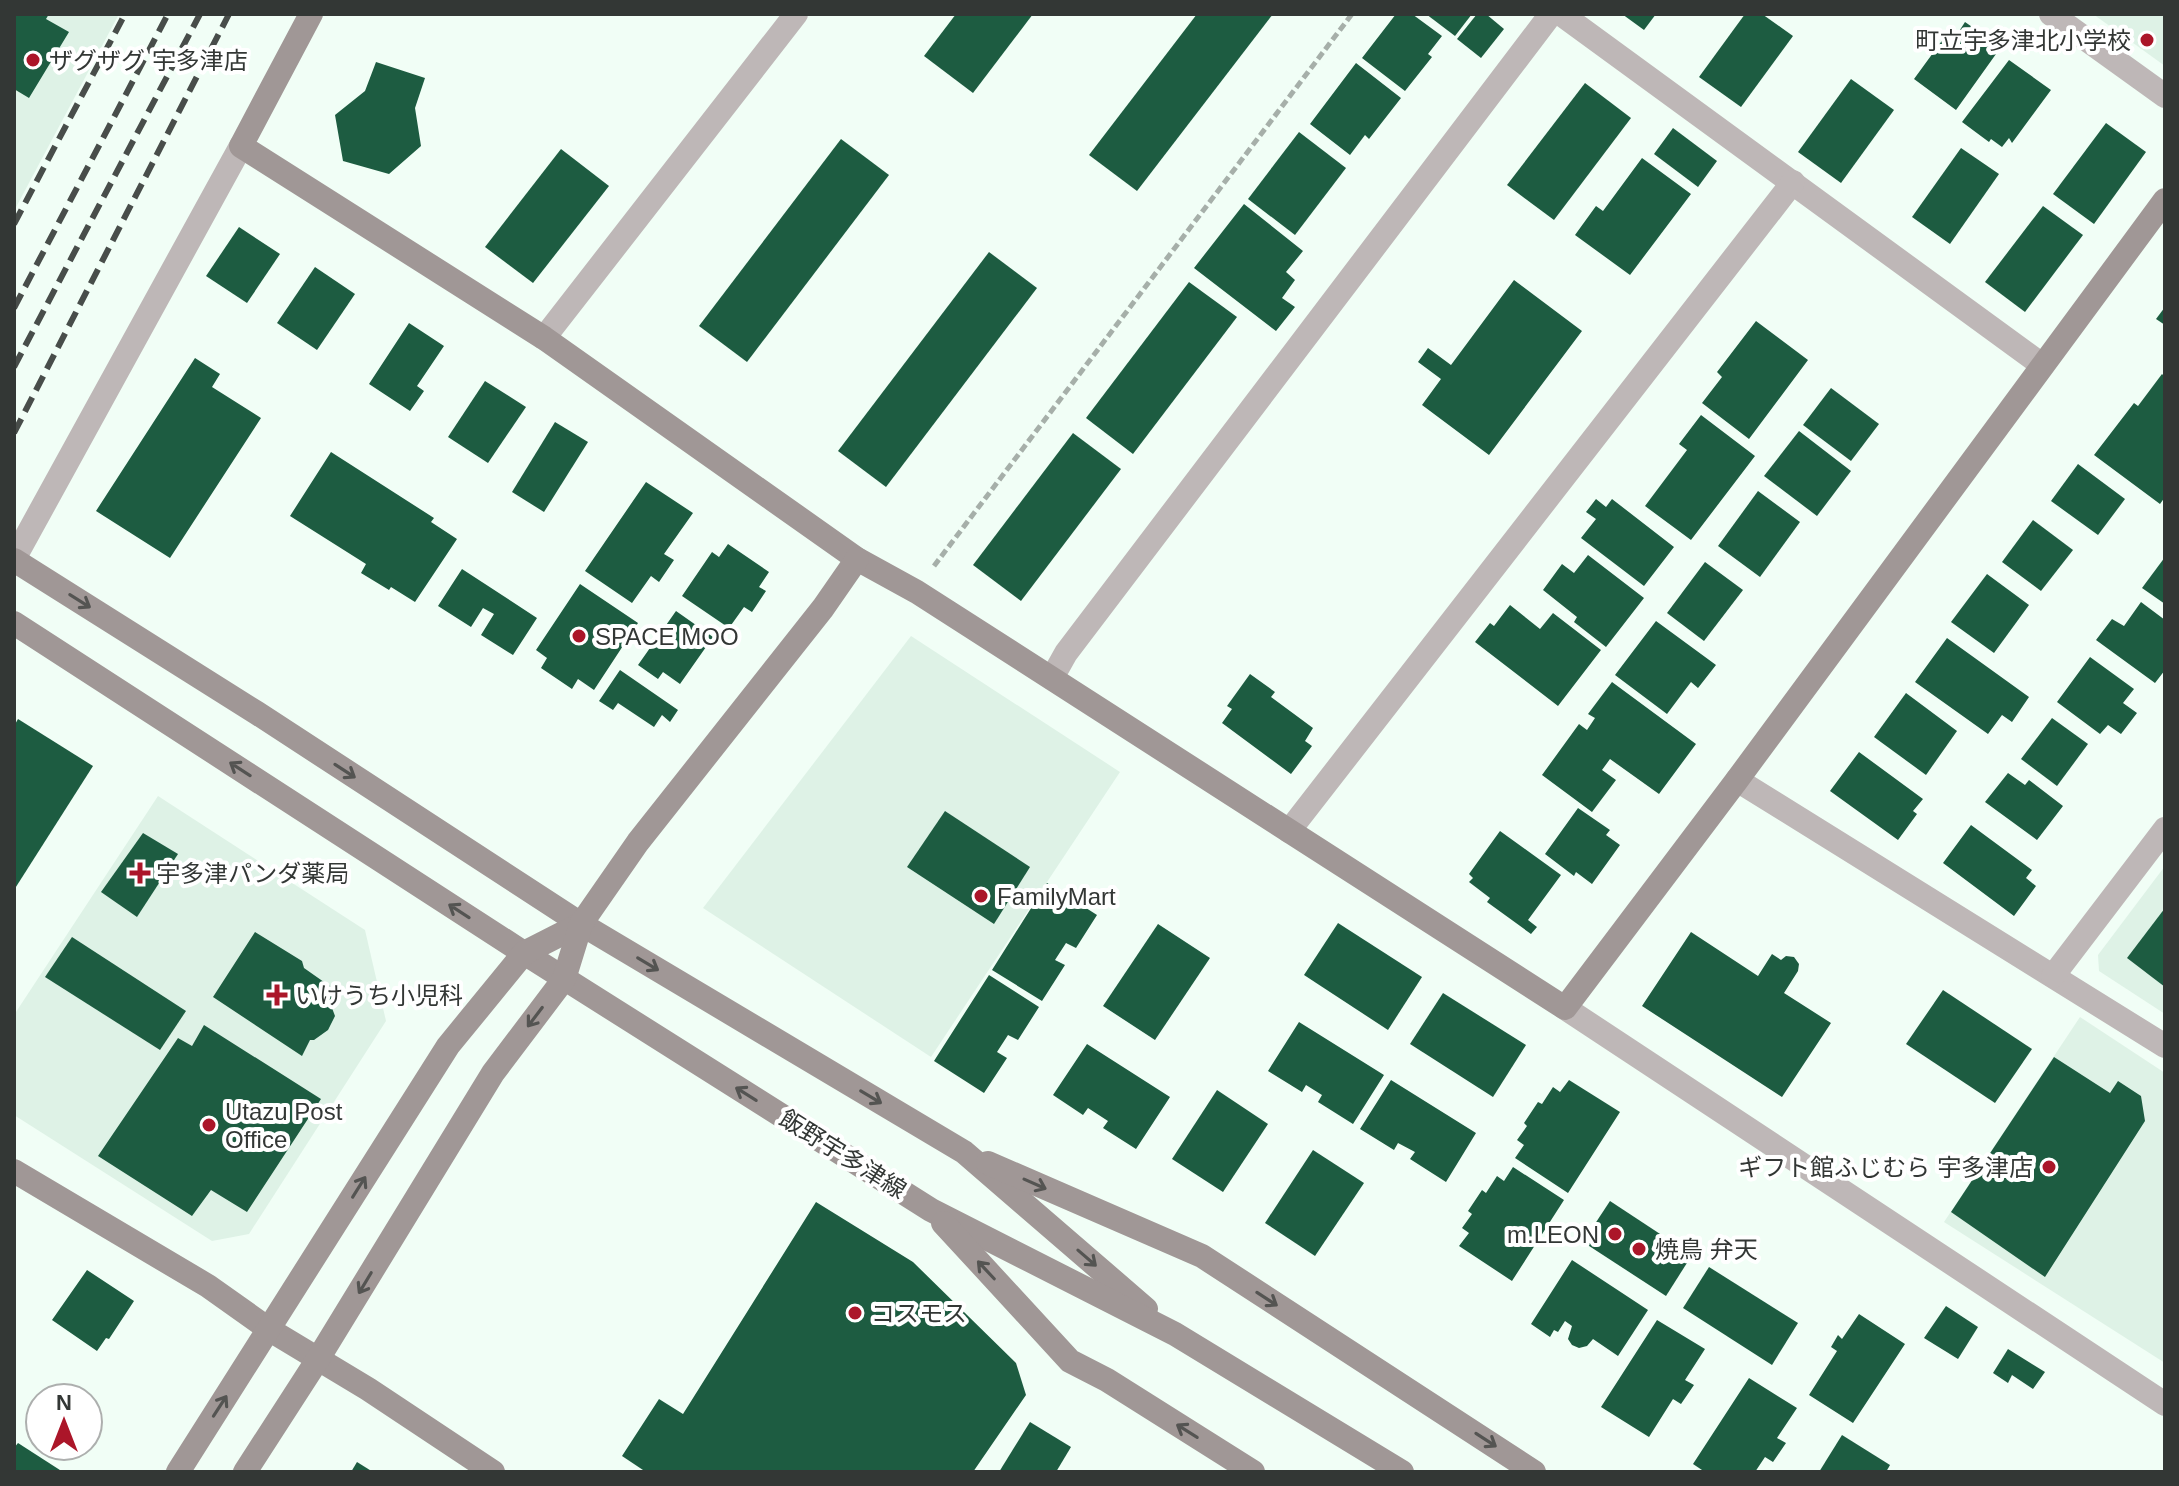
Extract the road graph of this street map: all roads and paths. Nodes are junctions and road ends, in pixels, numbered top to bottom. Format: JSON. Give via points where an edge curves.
{"nodes":[{"id":1,"x":311,"y":14,"type":"edge"},
{"id":2,"x":796,"y":14,"type":"edge"},
{"id":3,"x":1352,"y":14,"type":"edge"},
{"id":4,"x":1551,"y":14,"type":"edge"},
{"id":5,"x":1561,"y":14,"type":"edge"},
{"id":6,"x":2051,"y":14,"type":"edge"},
{"id":7,"x":2165,"y":96,"type":"edge"},
{"id":8,"x":241,"y":146,"type":"junction"},
{"id":9,"x":1793,"y":182,"type":"junction"},
{"id":10,"x":2165,"y":200,"type":"edge"},
{"id":11,"x":544,"y":338,"type":"junction"},
{"id":12,"x":2042,"y":365,"type":"junction"},
{"id":13,"x":944,"y":552,"type":"dead end"},
{"id":14,"x":14,"y":559,"type":"edge"},
{"id":15,"x":857,"y":559,"type":"junction"},
{"id":16,"x":14,"y":623,"type":"edge"},
{"id":17,"x":1052,"y":678,"type":"junction"},
{"id":18,"x":1737,"y":780,"type":"junction"},
{"id":19,"x":2165,"y":829,"type":"edge"},
{"id":20,"x":1289,"y":831,"type":"junction"},
{"id":21,"x":581,"y":924,"type":"junction"},
{"id":22,"x":524,"y":953,"type":"junction"},
{"id":23,"x":2053,"y":976,"type":"junction"},
{"id":24,"x":564,"y":979,"type":"junction"},
{"id":25,"x":1565,"y":1008,"type":"junction"},
{"id":26,"x":2165,"y":1046,"type":"edge"},
{"id":27,"x":964,"y":1152,"type":"junction"},
{"id":28,"x":14,"y":1171,"type":"edge"},
{"id":29,"x":931,"y":1210,"type":"junction"},
{"id":30,"x":270,"y":1330,"type":"junction"},
{"id":31,"x":1175,"y":1334,"type":"junction"},
{"id":32,"x":318,"y":1359,"type":"junction"},
{"id":33,"x":2165,"y":1404,"type":"edge"},
{"id":34,"x":178,"y":1472,"type":"edge"},
{"id":35,"x":245,"y":1472,"type":"edge"},
{"id":36,"x":493,"y":1472,"type":"edge"},
{"id":37,"x":1253,"y":1472,"type":"edge"},
{"id":38,"x":1402,"y":1472,"type":"edge"},
{"id":39,"x":1534,"y":1472,"type":"edge"}],
"edges":[{"from":1,"to":8,"type":"street"},
{"from":2,"to":11,"type":"street"},
{"from":3,"to":13,"type":"path"},
{"from":4,"to":17,"type":"street"},
{"from":5,"to":9,"type":"street"},
{"from":6,"to":7,"type":"street"},
{"from":8,"to":11,"type":"street"},
{"from":8,"to":14,"type":"street"},
{"from":9,"to":12,"type":"street"},
{"from":9,"to":20,"type":"street"},
{"from":10,"to":12,"type":"street"},
{"from":11,"to":15,"type":"street"},
{"from":12,"to":18,"type":"street"},
{"from":14,"to":21,"type":"street","name":"飯野宇多津線","one_way":true},
{"from":15,"to":17,"type":"street"},
{"from":15,"to":21,"type":"street"},
{"from":22,"to":16,"type":"street","name":"飯野宇多津線","one_way":true},
{"from":17,"to":20,"type":"street"},
{"from":18,"to":23,"type":"street"},
{"from":18,"to":25,"type":"street"},
{"from":19,"to":23,"type":"street"},
{"from":20,"to":25,"type":"street"},
{"from":21,"to":22,"type":"street"},
{"from":21,"to":24,"type":"street"},
{"from":21,"to":27,"type":"street","name":"飯野宇多津線","one_way":true},
{"from":22,"to":24,"type":"street","name":"飯野宇多津線"},
{"from":30,"to":22,"type":"street","one_way":true,"via":[[448,1046]]},
{"from":23,"to":26,"type":"street"},
{"from":29,"to":24,"type":"street","name":"飯野宇多津線","one_way":true},
{"from":24,"to":32,"type":"street","one_way":true,"via":[[493,1073]]},
{"from":25,"to":33,"type":"street"},
{"from":27,"to":31,"type":"street","name":"飯野宇多津線","one_way":true},
{"from":27,"to":39,"type":"street","one_way":true,"via":[[1202,1256]]},
{"from":28,"to":30,"type":"street","via":[[208,1286]]},
{"from":29,"to":31,"type":"street","name":"飯野宇多津線"},
{"from":37,"to":29,"type":"street","one_way":true,"via":[[1070,1361]]},
{"from":30,"to":32,"type":"street"},
{"from":34,"to":30,"type":"street","one_way":true},
{"from":31,"to":38,"type":"street","name":"飯野宇多津線"},
{"from":32,"to":35,"type":"street"},
{"from":32,"to":36,"type":"street"}]}
